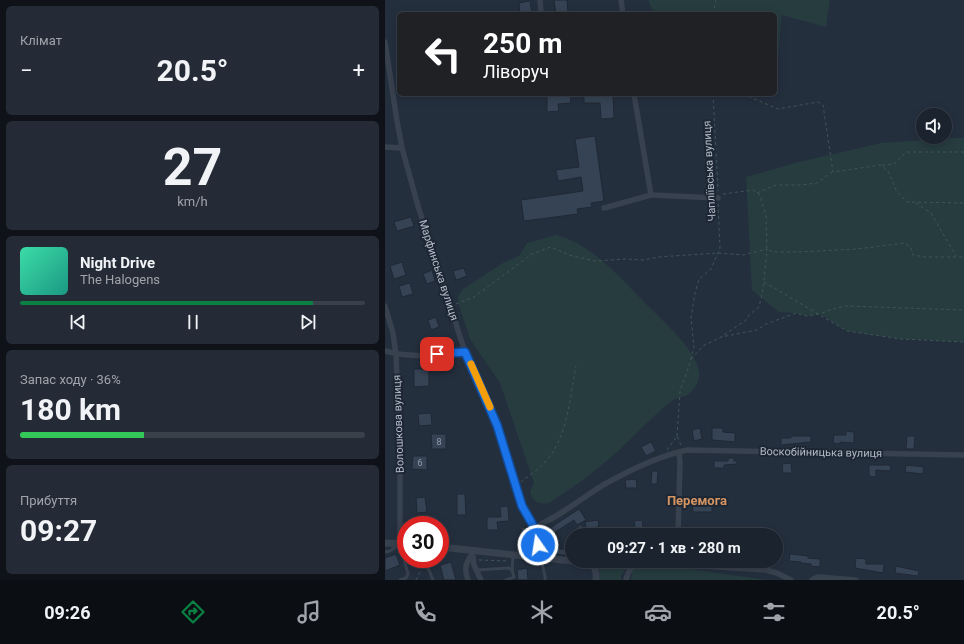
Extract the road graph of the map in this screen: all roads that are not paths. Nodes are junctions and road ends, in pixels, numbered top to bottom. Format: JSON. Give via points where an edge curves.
{"nodes":[{"id":1,"x":540,"y":0,"type":"edge"},
{"id":2,"x":621,"y":0,"type":"edge"},
{"id":3,"x":541,"y":12,"type":"edge"},
{"id":4,"x":623,"y":12,"type":"edge"},
{"id":5,"x":385,"y":42,"type":"edge"},
{"id":6,"x":634,"y":96,"type":"edge"},
{"id":7,"x":385,"y":147,"type":"edge"},
{"id":8,"x":402,"y":148,"type":"junction"},
{"id":9,"x":651,"y":195,"type":"junction"},
{"id":10,"x":718,"y":197,"type":"road end"},
{"id":11,"x":603,"y":208,"type":"dead end"},
{"id":12,"x":385,"y":306,"type":"edge"},
{"id":13,"x":385,"y":351,"type":"edge"},
{"id":14,"x":465,"y":352,"type":"junction"},
{"id":15,"x":396,"y":355,"type":"junction"},
{"id":16,"x":681,"y":451,"type":"junction"},
{"id":17,"x":964,"y":455,"type":"edge"},
{"id":18,"x":402,"y":516,"type":"edge"},
{"id":19,"x":534,"y":527,"type":"junction"},
{"id":20,"x":678,"y":528,"type":"edge"},
{"id":21,"x":523,"y":529,"type":"dead end"},
{"id":22,"x":385,"y":543,"type":"edge"},
{"id":23,"x":397,"y":544,"type":"edge"},
{"id":24,"x":397,"y":547,"type":"edge"},
{"id":25,"x":449,"y":549,"type":"edge"},
{"id":26,"x":385,"y":552,"type":"edge"},
{"id":27,"x":472,"y":552,"type":"junction"},
{"id":28,"x":513,"y":555,"type":"junction"},
{"id":29,"x":531,"y":556,"type":"junction"},
{"id":30,"x":540,"y":557,"type":"junction"},
{"id":31,"x":565,"y":560,"type":"edge"},
{"id":32,"x":406,"y":568,"type":"edge"},
{"id":33,"x":426,"y":568,"type":"edge"},
{"id":34,"x":596,"y":568,"type":"edge"},
{"id":35,"x":631,"y":568,"type":"edge"},
{"id":36,"x":741,"y":568,"type":"edge"},
{"id":37,"x":476,"y":570,"type":"junction"},
{"id":38,"x":513,"y":571,"type":"junction"},
{"id":39,"x":514,"y":579,"type":"edge"},
{"id":40,"x":400,"y":580,"type":"edge"},
{"id":41,"x":433,"y":580,"type":"edge"},
{"id":42,"x":468,"y":580,"type":"edge"},
{"id":43,"x":481,"y":580,"type":"edge"},
{"id":44,"x":506,"y":580,"type":"edge"},
{"id":45,"x":545,"y":580,"type":"edge"},
{"id":46,"x":596,"y":580,"type":"edge"},
{"id":47,"x":627,"y":580,"type":"edge"},
{"id":48,"x":791,"y":580,"type":"edge"},
{"id":49,"x":812,"y":580,"type":"edge"},
{"id":50,"x":856,"y":580,"type":"edge"}],
"edges":[{"from":1,"to":3,"type":"street"},
{"from":2,"to":4,"type":"street"},
{"from":5,"to":8,"type":"street","name":"Марфинська вулиця"},
{"from":6,"to":9,"type":"street"},
{"from":7,"to":8,"type":"street"},
{"from":8,"to":14,"type":"street","name":"Марфинська вулиця"},
{"from":9,"to":10,"type":"street"},
{"from":9,"to":11,"type":"street"},
{"from":12,"to":15,"type":"street","name":"Волошкова вулиця"},
{"from":13,"to":15,"type":"street"},
{"from":14,"to":15,"type":"street"},
{"from":14,"to":19,"type":"street","name":"Марфинська вулиця","via":[[497,425],[522,506]]},
{"from":15,"to":18,"type":"street","name":"Волошкова вулиця"},
{"from":16,"to":17,"type":"street","name":"Воскобійницька вулиця"},
{"from":16,"to":19,"type":"street","name":"Воскобійницька вулиця","via":[[663,456],[605,484]]},
{"from":16,"to":20,"type":"street"},
{"from":19,"to":30,"type":"street","name":"Марфинська вулиця"},
{"from":21,"to":29,"type":"lane","via":[[527,532]]},
{"from":22,"to":23,"type":"street"},
{"from":24,"to":26,"type":"lane"},
{"from":25,"to":27,"type":"street"},
{"from":27,"to":28,"type":"street"},
{"from":27,"to":37,"type":"street"},
{"from":27,"to":42,"type":"street","via":[[465,566]]},
{"from":28,"to":29,"type":"street"},
{"from":28,"to":38,"type":"lane"},
{"from":29,"to":30,"type":"street"},
{"from":30,"to":31,"type":"street"},
{"from":30,"to":45,"type":"lane"},
{"from":32,"to":40,"type":"lane","via":[[408,575]]},
{"from":33,"to":41,"type":"lane"},
{"from":34,"to":46,"type":"street"},
{"from":35,"to":47,"type":"street"},
{"from":36,"to":48,"type":"street","via":[[767,570]]},
{"from":37,"to":38,"type":"lane","via":[[507,568]]},
{"from":37,"to":43,"type":"street"},
{"from":38,"to":39,"type":"lane"},
{"from":39,"to":44,"type":"lane"},
{"from":49,"to":50,"type":"street","via":[[818,577]]}]}
